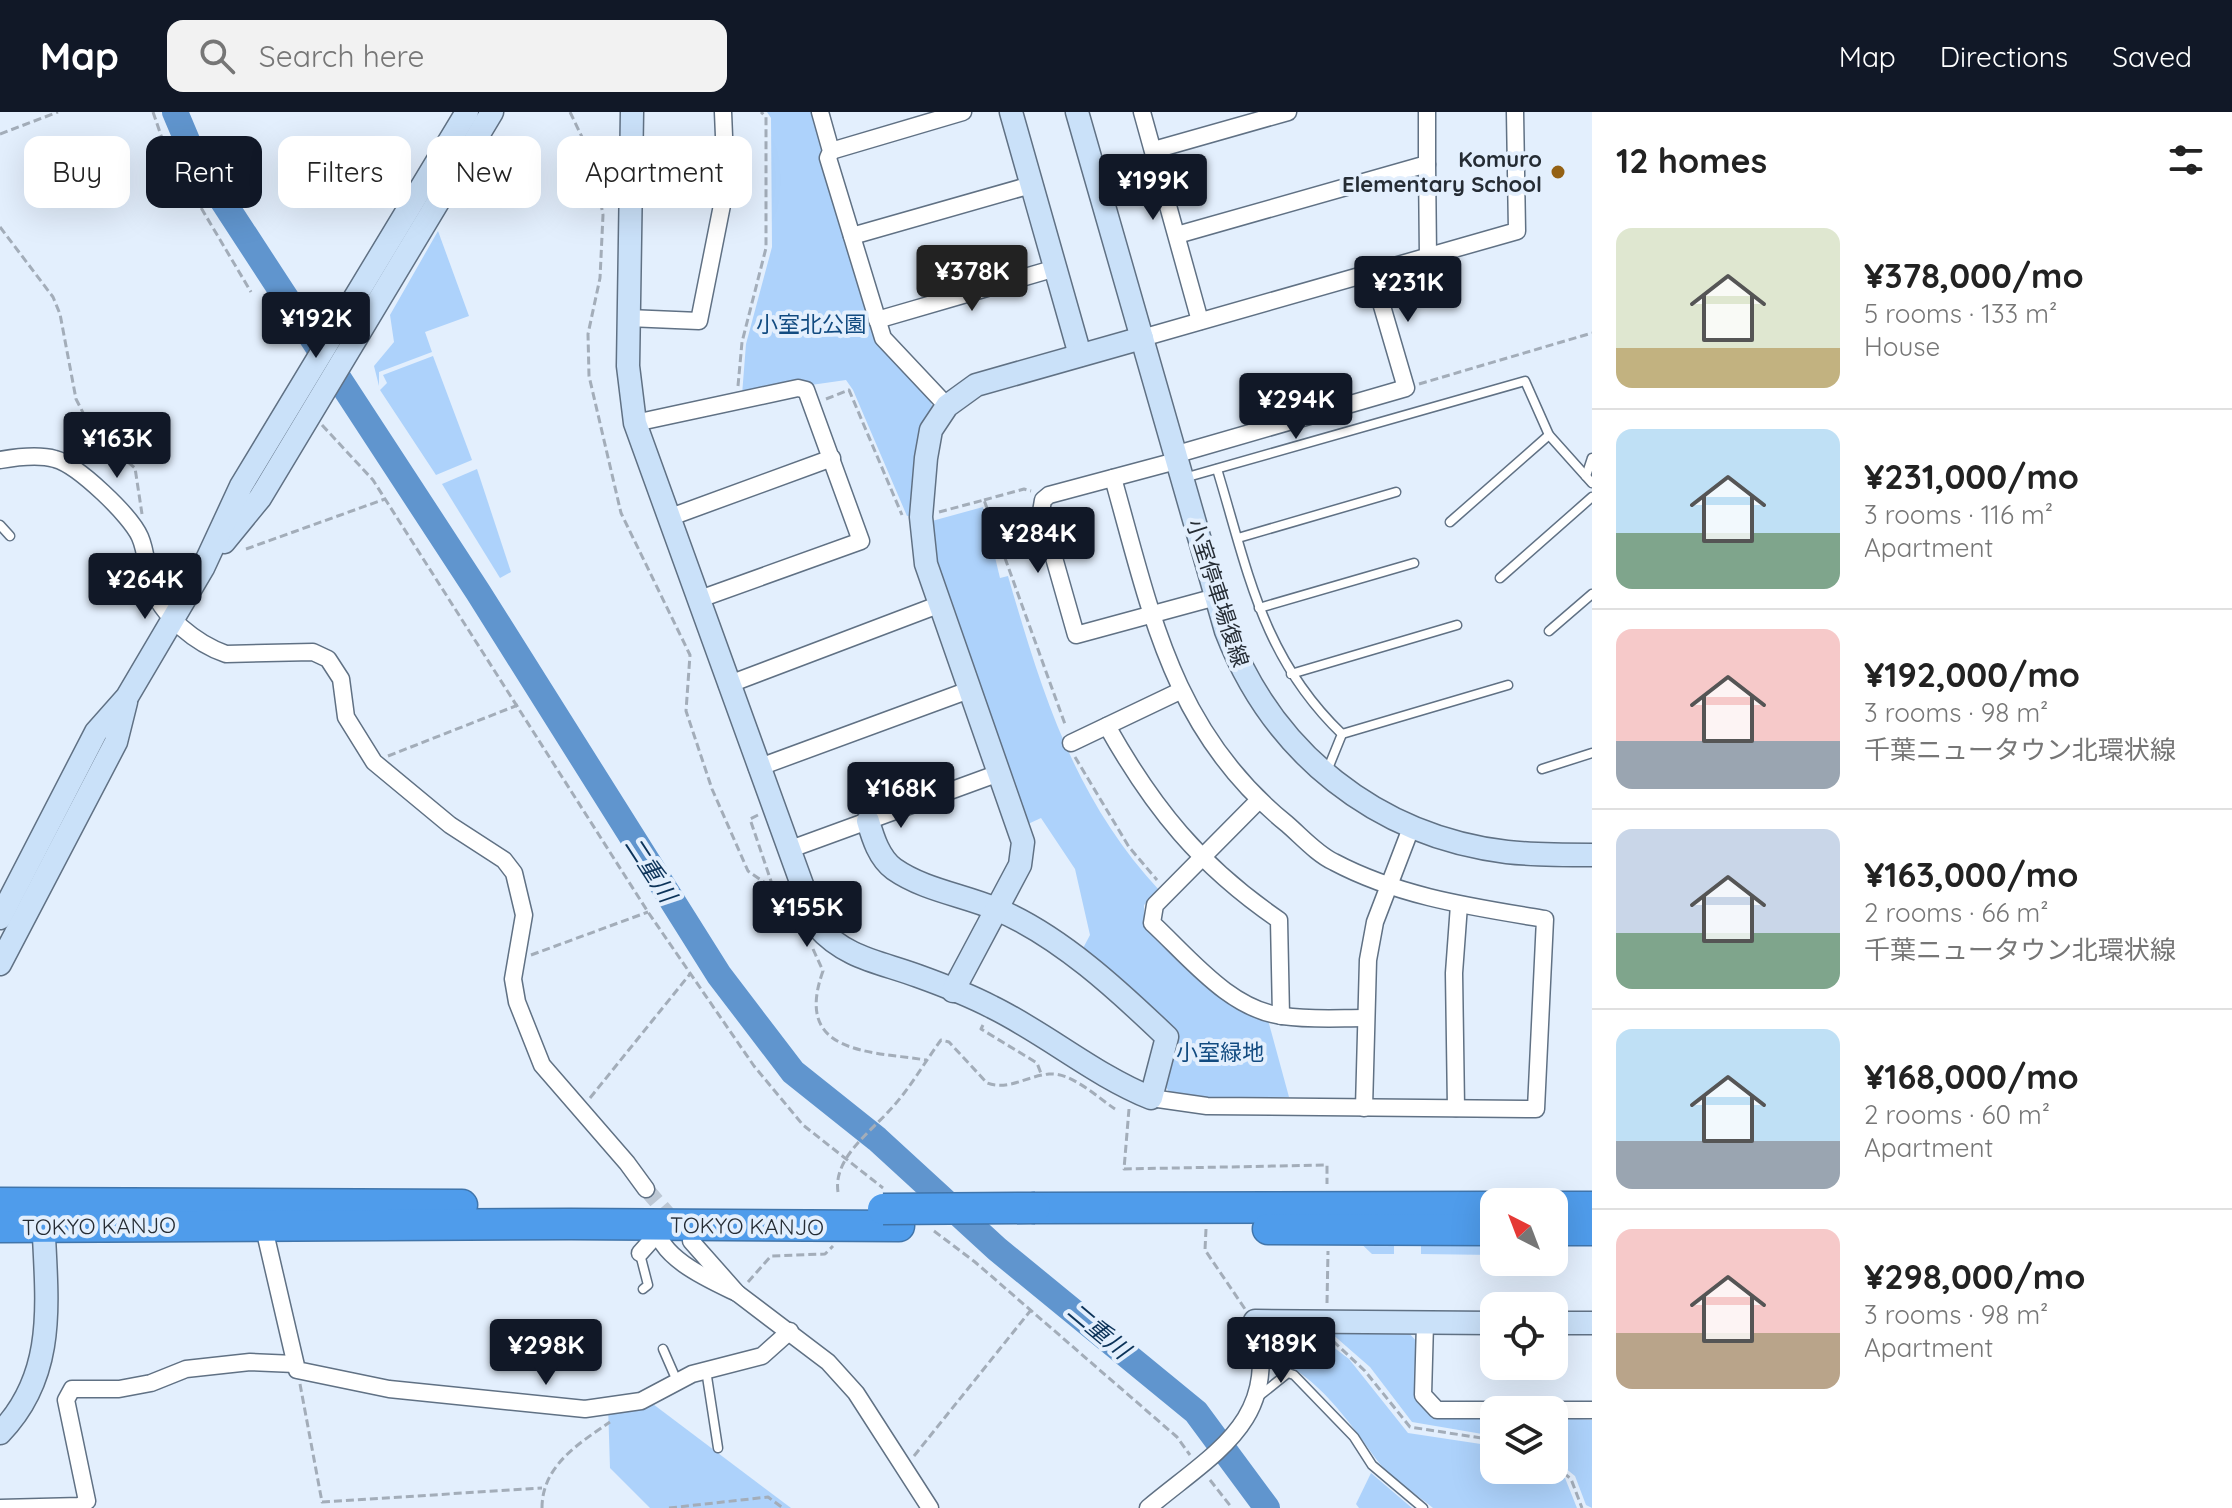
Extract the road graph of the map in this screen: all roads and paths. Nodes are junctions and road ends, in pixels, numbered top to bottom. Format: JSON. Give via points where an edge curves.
{"nodes":[{"id":1,"x":58,"y":112,"type":"edge"},
{"id":2,"x":153,"y":112,"type":"edge"},
{"id":3,"x":467,"y":112,"type":"edge"},
{"id":4,"x":492,"y":112,"type":"edge"},
{"id":5,"x":632,"y":112,"type":"edge"},
{"id":6,"x":723,"y":112,"type":"edge"},
{"id":7,"x":761,"y":112,"type":"edge"},
{"id":8,"x":820,"y":112,"type":"edge"},
{"id":9,"x":963,"y":112,"type":"edge"},
{"id":10,"x":1011,"y":112,"type":"edge"},
{"id":11,"x":1077,"y":112,"type":"edge"},
{"id":12,"x":1142,"y":112,"type":"edge"},
{"id":13,"x":1288,"y":112,"type":"edge"},
{"id":14,"x":1427,"y":112,"type":"edge"},
{"id":15,"x":1515,"y":112,"type":"edge"},
{"id":16,"x":0,"y":134,"type":"edge"},
{"id":17,"x":1154,"y":150,"type":"junction"},
{"id":18,"x":831,"y":151,"type":"junction"},
{"id":19,"x":1427,"y":164,"type":"junction"},
{"id":20,"x":1031,"y":185,"type":"junction"},
{"id":21,"x":0,"y":227,"type":"edge"},
{"id":22,"x":1177,"y":235,"type":"junction"},
{"id":23,"x":852,"y":236,"type":"junction"},
{"id":24,"x":1428,"y":256,"type":"junction"},
{"id":25,"x":1056,"y":268,"type":"junction"},
{"id":26,"x":1372,"y":272,"type":"junction"},
{"id":27,"x":251,"y":292,"type":"dead end"},
{"id":28,"x":628,"y":318,"type":"junction"},
{"id":29,"x":877,"y":320,"type":"junction"},
{"id":30,"x":1200,"y":321,"type":"junction"},
{"id":31,"x":1592,"y":333,"type":"edge"},
{"id":32,"x":1142,"y":338,"type":"junction"},
{"id":33,"x":1080,"y":355,"type":"junction"},
{"id":34,"x":1406,"y":388,"type":"junction"},
{"id":35,"x":737,"y":401,"type":"junction"},
{"id":36,"x":811,"y":404,"type":"junction"},
{"id":37,"x":947,"y":406,"type":"junction"},
{"id":38,"x":319,"y":423,"type":"dead end"},
{"id":39,"x":635,"y":423,"type":"junction"},
{"id":40,"x":1549,"y":435,"type":"junction"},
{"id":41,"x":832,"y":458,"type":"junction"},
{"id":42,"x":1592,"y":458,"type":"edge"},
{"id":43,"x":0,"y":460,"type":"edge"},
{"id":44,"x":1177,"y":465,"type":"junction"},
{"id":45,"x":1217,"y":469,"type":"junction"},
{"id":46,"x":1113,"y":478,"type":"junction"},
{"id":47,"x":1589,"y":480,"type":"edge"},
{"id":48,"x":1396,"y":492,"type":"dead end"},
{"id":49,"x":1049,"y":495,"type":"junction"},
{"id":50,"x":1592,"y":497,"type":"edge"},
{"id":51,"x":385,"y":499,"type":"junction"},
{"id":52,"x":984,"y":500,"type":"junction"},
{"id":53,"x":921,"y":517,"type":"junction"},
{"id":54,"x":668,"y":518,"type":"junction"},
{"id":55,"x":1450,"y":522,"type":"dead end"},
{"id":56,"x":0,"y":525,"type":"edge"},
{"id":57,"x":10,"y":536,"type":"dead end"},
{"id":58,"x":140,"y":538,"type":"junction"},
{"id":59,"x":1238,"y":538,"type":"junction"},
{"id":60,"x":246,"y":549,"type":"dead end"},
{"id":61,"x":1414,"y":563,"type":"dead end"},
{"id":62,"x":203,"y":568,"type":"junction"},
{"id":63,"x":1500,"y":578,"type":"dead end"},
{"id":64,"x":1592,"y":594,"type":"edge"},
{"id":65,"x":1216,"y":597,"type":"junction"},
{"id":66,"x":697,"y":600,"type":"junction"},
{"id":67,"x":938,"y":605,"type":"junction"},
{"id":68,"x":1259,"y":608,"type":"junction"},
{"id":69,"x":1152,"y":615,"type":"junction"},
{"id":70,"x":173,"y":618,"type":"junction"},
{"id":71,"x":1457,"y":625,"type":"dead end"},
{"id":72,"x":1549,"y":631,"type":"dead end"},
{"id":73,"x":1291,"y":674,"type":"junction"},
{"id":74,"x":727,"y":685,"type":"junction"},
{"id":75,"x":1508,"y":685,"type":"dead end"},
{"id":76,"x":969,"y":690,"type":"junction"},
{"id":77,"x":1180,"y":691,"type":"junction"},
{"id":78,"x":127,"y":697,"type":"junction"},
{"id":79,"x":518,"y":705,"type":"junction"},
{"id":80,"x":1107,"y":726,"type":"junction"},
{"id":81,"x":1342,"y":734,"type":"junction"},
{"id":82,"x":1071,"y":743,"type":"junction"},
{"id":83,"x":1592,"y":753,"type":"edge"},
{"id":84,"x":374,"y":762,"type":"junction"},
{"id":85,"x":757,"y":768,"type":"junction"},
{"id":86,"x":1542,"y":769,"type":"dead end"},
{"id":87,"x":999,"y":773,"type":"junction"},
{"id":88,"x":1325,"y":776,"type":"junction"},
{"id":89,"x":1258,"y":801,"type":"junction"},
{"id":90,"x":773,"y":808,"type":"junction"},
{"id":91,"x":868,"y":821,"type":"junction"},
{"id":92,"x":1411,"y":828,"type":"junction"},
{"id":93,"x":788,"y":850,"type":"junction"},
{"id":94,"x":1592,"y":855,"type":"edge"},
{"id":95,"x":1201,"y":858,"type":"junction"},
{"id":96,"x":1389,"y":884,"type":"junction"},
{"id":97,"x":1168,"y":892,"type":"junction"},
{"id":98,"x":775,"y":896,"type":"dead end"},
{"id":99,"x":1459,"y":905,"type":"junction"},
{"id":100,"x":999,"y":910,"type":"junction"},
{"id":101,"x":648,"y":912,"type":"junction"},
{"id":102,"x":0,"y":918,"type":"edge"},
{"id":103,"x":516,"y":956,"type":"junction"},
{"id":104,"x":0,"y":964,"type":"edge"},
{"id":105,"x":690,"y":974,"type":"junction"},
{"id":106,"x":953,"y":991,"type":"junction"},
{"id":107,"x":993,"y":1007,"type":"junction"},
{"id":108,"x":1281,"y":1016,"type":"junction"},
{"id":109,"x":1365,"y":1018,"type":"junction"},
{"id":110,"x":1042,"y":1076,"type":"junction"},
{"id":111,"x":1141,"y":1094,"type":"junction"},
{"id":112,"x":1364,"y":1108,"type":"junction"},
{"id":113,"x":1456,"y":1108,"type":"junction"},
{"id":114,"x":1115,"y":1109,"type":"dead end"},
{"id":115,"x":581,"y":1111,"type":"junction"},
{"id":116,"x":845,"y":1160,"type":"junction"},
{"id":117,"x":1327,"y":1184,"type":"dead end"},
{"id":118,"x":646,"y":1189,"type":"tunnel mouth"},
{"id":119,"x":838,"y":1192,"type":"dead end"},
{"id":120,"x":0,"y":1203,"type":"edge"},
{"id":121,"x":1480,"y":1207,"type":"edge"},
{"id":122,"x":1568,"y":1207,"type":"edge"},
{"id":123,"x":1592,"y":1207,"type":"edge"},
{"id":124,"x":898,"y":1212,"type":"junction"},
{"id":125,"x":43,"y":1215,"type":"junction"},
{"id":126,"x":1043,"y":1217,"type":"junction"},
{"id":127,"x":263,"y":1224,"type":"junction"},
{"id":128,"x":0,"y":1227,"type":"edge"},
{"id":129,"x":1206,"y":1228,"type":"junction"},
{"id":130,"x":657,"y":1229,"type":"junction"},
{"id":131,"x":1480,"y":1230,"type":"edge"},
{"id":132,"x":1568,"y":1230,"type":"edge"},
{"id":133,"x":1592,"y":1230,"type":"edge"},
{"id":134,"x":691,"y":1241,"type":"tunnel mouth"},
{"id":135,"x":836,"y":1242,"type":"dead end"},
{"id":136,"x":1328,"y":1251,"type":"dead end"},
{"id":137,"x":640,"y":1253,"type":"joint"},
{"id":138,"x":643,"y":1289,"type":"dead end"},
{"id":139,"x":738,"y":1294,"type":"junction"},
{"id":140,"x":1031,"y":1310,"type":"junction"},
{"id":141,"x":1255,"y":1321,"type":"junction"},
{"id":142,"x":1325,"y":1323,"type":"junction"},
{"id":143,"x":1425,"y":1323,"type":"junction"},
{"id":144,"x":1480,"y":1323,"type":"edge"},
{"id":145,"x":1568,"y":1323,"type":"edge"},
{"id":146,"x":1592,"y":1323,"type":"edge"},
{"id":147,"x":790,"y":1331,"type":"junction"},
{"id":148,"x":663,"y":1349,"type":"dead end"},
{"id":149,"x":296,"y":1367,"type":"junction"},
{"id":150,"x":706,"y":1370,"type":"junction"},
{"id":151,"x":677,"y":1381,"type":"junction"},
{"id":152,"x":1258,"y":1397,"type":"junction"},
{"id":153,"x":641,"y":1401,"type":"junction"},
{"id":154,"x":1480,"y":1410,"type":"edge"},
{"id":155,"x":1568,"y":1410,"type":"edge"},
{"id":156,"x":1592,"y":1410,"type":"edge"},
{"id":157,"x":0,"y":1433,"type":"edge"},
{"id":158,"x":1480,"y":1438,"type":"edge"},
{"id":159,"x":718,"y":1448,"type":"dead end"},
{"id":160,"x":1202,"y":1463,"type":"junction"},
{"id":161,"x":904,"y":1468,"type":"junction"},
{"id":162,"x":1568,"y":1477,"type":"edge"},
{"id":163,"x":542,"y":1488,"type":"junction"},
{"id":164,"x":322,"y":1502,"type":"junction"},
{"id":165,"x":0,"y":1508,"type":"edge"},
{"id":166,"x":323,"y":1508,"type":"edge"},
{"id":167,"x":542,"y":1508,"type":"edge"},
{"id":168,"x":669,"y":1508,"type":"edge"},
{"id":169,"x":783,"y":1508,"type":"edge"},
{"id":170,"x":930,"y":1508,"type":"edge"},
{"id":171,"x":1148,"y":1508,"type":"edge"},
{"id":172,"x":1232,"y":1508,"type":"edge"},
{"id":173,"x":1423,"y":1508,"type":"edge"},
{"id":174,"x":1582,"y":1508,"type":"edge"}],
"edges":[{"from":1,"to":16,"type":"path"},
{"from":2,"to":27,"type":"path","via":[[165,147]]},
{"from":3,"to":62,"type":"street","via":[[241,486]]},
{"from":4,"to":62,"type":"street","via":[[260,498]]},
{"from":5,"to":28,"type":"street"},
{"from":6,"to":28,"type":"street","via":[[726,185],[699,321]]},
{"from":7,"to":35,"type":"path","via":[[766,117],[766,248],[742,342]]},
{"from":8,"to":18,"type":"street"},
{"from":9,"to":18,"type":"street"},
{"from":10,"to":20,"type":"street"},
{"from":11,"to":32,"type":"street","name":"小室停車場復線"},
{"from":12,"to":17,"type":"street"},
{"from":13,"to":17,"type":"street"},
{"from":14,"to":19,"type":"street"},
{"from":15,"to":24,"type":"street","via":[[1517,231]]},
{"from":17,"to":22,"type":"street"},
{"from":18,"to":23,"type":"street","via":[[828,158]]},
{"from":19,"to":22,"type":"street"},
{"from":19,"to":24,"type":"street"},
{"from":20,"to":23,"type":"street"},
{"from":20,"to":25,"type":"street"},
{"from":21,"to":58,"type":"path","via":[[53,297],[76,399],[93,432],[135,468],[142,503]]},
{"from":22,"to":30,"type":"street"},
{"from":23,"to":29,"type":"street"},
{"from":24,"to":26,"type":"street"},
{"from":25,"to":29,"type":"street"},
{"from":25,"to":33,"type":"street"},
{"from":26,"to":30,"type":"street"},
{"from":26,"to":34,"type":"street"},
{"from":28,"to":39,"type":"street"},
{"from":29,"to":37,"type":"street","via":[[897,356]]},
{"from":30,"to":32,"type":"street"},
{"from":31,"to":34,"type":"path"},
{"from":32,"to":33,"type":"street"},
{"from":32,"to":44,"type":"street","name":"小室停車場復線"},
{"from":33,"to":37,"type":"street","via":[[976,385]]},
{"from":34,"to":44,"type":"street"},
{"from":35,"to":36,"type":"street","via":[[798,388],[806,390]]},
{"from":35,"to":39,"type":"street"},
{"from":36,"to":41,"type":"street"},
{"from":36,"to":53,"type":"path","via":[[849,390],[905,522]]},
{"from":37,"to":53,"type":"street","via":[[928,440]]},
{"from":38,"to":51,"type":"path","via":[[332,431]]},
{"from":39,"to":54,"type":"street"},
{"from":40,"to":45,"type":"lane","via":[[1525,381]]},
{"from":40,"to":47,"type":"lane"},
{"from":40,"to":55,"type":"lane"},
{"from":41,"to":54,"type":"street"},
{"from":41,"to":66,"type":"street","via":[[861,541]]},
{"from":42,"to":47,"type":"lane"},
{"from":43,"to":58,"type":"street","via":[[36,457],[72,467]]},
{"from":44,"to":45,"type":"lane"},
{"from":44,"to":46,"type":"street"},
{"from":44,"to":65,"type":"street","name":"小室停車場復線"},
{"from":45,"to":59,"type":"lane"},
{"from":46,"to":49,"type":"street"},
{"from":46,"to":69,"type":"street"},
{"from":48,"to":59,"type":"lane"},
{"from":49,"to":52,"type":"path","via":[[1024,489]]},
{"from":49,"to":69,"type":"street","via":[[1041,512],[1076,635]]},
{"from":50,"to":63,"type":"lane"},
{"from":51,"to":60,"type":"path"},
{"from":51,"to":79,"type":"path"},
{"from":52,"to":53,"type":"path"},
{"from":52,"to":82,"type":"path"},
{"from":53,"to":67,"type":"street","via":[[926,564]]},
{"from":54,"to":66,"type":"street"},
{"from":56,"to":57,"type":"lane"},
{"from":58,"to":70,"type":"street","via":[[151,586]]},
{"from":59,"to":68,"type":"lane"},
{"from":61,"to":68,"type":"lane"},
{"from":62,"to":70,"type":"street"},
{"from":64,"to":72,"type":"lane"},
{"from":65,"to":69,"type":"street"},
{"from":65,"to":88,"type":"street","name":"小室停車場復線","via":[[1237,660],[1255,694],[1280,730]]},
{"from":66,"to":74,"type":"street"},
{"from":67,"to":74,"type":"street"},
{"from":67,"to":76,"type":"street"},
{"from":68,"to":73,"type":"lane"},
{"from":69,"to":77,"type":"street"},
{"from":70,"to":78,"type":"street"},
{"from":70,"to":84,"type":"street","via":[[197,640],[226,654],[313,652],[328,659],[341,679],[346,717]]},
{"from":71,"to":73,"type":"lane"},
{"from":73,"to":81,"type":"lane"},
{"from":74,"to":85,"type":"street"},
{"from":75,"to":81,"type":"lane"},
{"from":76,"to":85,"type":"street"},
{"from":76,"to":87,"type":"street"},
{"from":77,"to":80,"type":"street"},
{"from":77,"to":89,"type":"street","via":[[1206,736]]},
{"from":78,"to":102,"type":"street","via":[[96,732]]},
{"from":78,"to":104,"type":"street","via":[[116,742]]},
{"from":79,"to":84,"type":"path"},
{"from":79,"to":101,"type":"path"},
{"from":80,"to":82,"type":"street"},
{"from":80,"to":95,"type":"street","via":[[1140,785]]},
{"from":81,"to":88,"type":"lane"},
{"from":82,"to":97,"type":"path","via":[[1078,768],[1129,847]]},
{"from":83,"to":86,"type":"lane"},
{"from":84,"to":103,"type":"street","via":[[514,873],[524,915]]},
{"from":85,"to":90,"type":"street"},
{"from":87,"to":91,"type":"street"},
{"from":87,"to":100,"type":"street","via":[[1023,842],[1020,865]]},
{"from":88,"to":92,"type":"street","name":"小室停車場復線"},
{"from":89,"to":95,"type":"street"},
{"from":89,"to":96,"type":"street","via":[[1332,862]]},
{"from":90,"to":93,"type":"street"},
{"from":90,"to":98,"type":"path","via":[[750,819]]},
{"from":91,"to":93,"type":"street"},
{"from":91,"to":100,"type":"street","via":[[890,866],[910,879]]},
{"from":92,"to":94,"type":"street","name":"小室停車場復線","via":[[1507,852]]},
{"from":92,"to":96,"type":"street"},
{"from":93,"to":106,"type":"street","via":[[817,926],[837,947]]},
{"from":95,"to":97,"type":"street"},
{"from":95,"to":108,"type":"street","via":[[1279,920]]},
{"from":96,"to":99,"type":"street"},
{"from":96,"to":109,"type":"street","via":[[1375,922]]},
{"from":97,"to":108,"type":"street","via":[[1155,905],[1152,923],[1229,994]]},
{"from":99,"to":113,"type":"street"},
{"from":99,"to":113,"type":"street","via":[[1545,919],[1536,1109]]},
{"from":100,"to":106,"type":"street"},
{"from":100,"to":111,"type":"street","via":[[1092,967],[1167,1037]]},
{"from":101,"to":103,"type":"path"},
{"from":101,"to":105,"type":"path"},
{"from":103,"to":115,"type":"street","via":[[517,1002],[542,1065]]},
{"from":105,"to":115,"type":"path"},
{"from":105,"to":116,"type":"path","via":[[803,1125]]},
{"from":106,"to":107,"type":"street"},
{"from":107,"to":110,"type":"path","via":[[981,1029],[1037,1063]]},
{"from":107,"to":111,"type":"street"},
{"from":108,"to":109,"type":"street"},
{"from":109,"to":112,"type":"street"},
{"from":110,"to":114,"type":"path","via":[[1066,1077]]},
{"from":110,"to":116,"type":"path","via":[[1008,1085],[987,1083],[949,1042],[941,1040]]},
{"from":111,"to":112,"type":"street","via":[[1207,1106]]},
{"from":111,"to":117,"type":"path","via":[[1124,1169],[1327,1165]]},
{"from":112,"to":113,"type":"street"},
{"from":115,"to":118,"type":"street"},
{"from":116,"to":119,"type":"path","via":[[836,1180]]},
{"from":116,"to":124,"type":"path"},
{"from":120,"to":125,"type":"highway","name":"TOKYO KANJO"},
{"from":121,"to":126,"type":"highway","name":"TOKYO KANJO"},
{"from":122,"to":123,"type":"highway"},
{"from":124,"to":125,"type":"highway","name":"TOKYO KANJO"},
{"from":124,"to":126,"type":"highway","name":"TOKYO KANJO"},
{"from":124,"to":130,"type":"highway","name":"TOKYO KANJO"},
{"from":124,"to":140,"type":"path"},
{"from":125,"to":127,"type":"highway","name":"TOKYO KANJO"},
{"from":125,"to":128,"type":"highway","name":"TOKYO KANJO"},
{"from":125,"to":157,"type":"street","via":[[46,1343],[38,1377]]},
{"from":126,"to":129,"type":"highway","name":"TOKYO KANJO"},
{"from":127,"to":130,"type":"highway","name":"TOKYO KANJO"},
{"from":127,"to":149,"type":"street"},
{"from":129,"to":131,"type":"highway","name":"TOKYO KANJO"},
{"from":129,"to":141,"type":"path","via":[[1205,1250]]},
{"from":130,"to":137,"type":"street"},
{"from":130,"to":139,"type":"street","via":[[671,1254]]},
{"from":132,"to":133,"type":"highway"},
{"from":134,"to":139,"type":"street"},
{"from":135,"to":139,"type":"path","via":[[825,1254],[771,1256]]},
{"from":136,"to":142,"type":"path"},
{"from":137,"to":138,"type":"lane","via":[[648,1285]]},
{"from":139,"to":147,"type":"street"},
{"from":140,"to":160,"type":"path"},
{"from":140,"to":161,"type":"path"},
{"from":141,"to":142,"type":"street"},
{"from":141,"to":152,"type":"street","via":[[1262,1351]]},
{"from":142,"to":143,"type":"street"},
{"from":142,"to":158,"type":"path","via":[[1322,1330],[1365,1371],[1410,1427]]},
{"from":143,"to":144,"type":"street"},
{"from":143,"to":154,"type":"street","via":[[1423,1395],[1437,1410]]},
{"from":145,"to":146,"type":"street"},
{"from":147,"to":150,"type":"street","via":[[762,1356]]},
{"from":147,"to":161,"type":"street","via":[[856,1393]]},
{"from":148,"to":151,"type":"lane"},
{"from":149,"to":153,"type":"street","via":[[389,1389],[567,1409]]},
{"from":149,"to":164,"type":"path"},
{"from":149,"to":165,"type":"street","via":[[250,1362],[186,1369],[119,1389],[72,1389],[66,1400],[87,1501],[80,1506]]},
{"from":150,"to":151,"type":"street"},
{"from":150,"to":159,"type":"lane"},
{"from":151,"to":153,"type":"street"},
{"from":152,"to":160,"type":"street","via":[[1234,1437]]},
{"from":152,"to":173,"type":"lane","via":[[1288,1373],[1294,1375],[1354,1437],[1372,1465]]},
{"from":153,"to":163,"type":"path","via":[[573,1449]]},
{"from":155,"to":156,"type":"street"},
{"from":160,"to":171,"type":"street"},
{"from":160,"to":172,"type":"path"},
{"from":161,"to":170,"type":"street"},
{"from":162,"to":174,"type":"path"},
{"from":163,"to":164,"type":"path"},
{"from":163,"to":167,"type":"path"},
{"from":164,"to":166,"type":"path"},
{"from":168,"to":169,"type":"path","via":[[768,1497]]}]}
